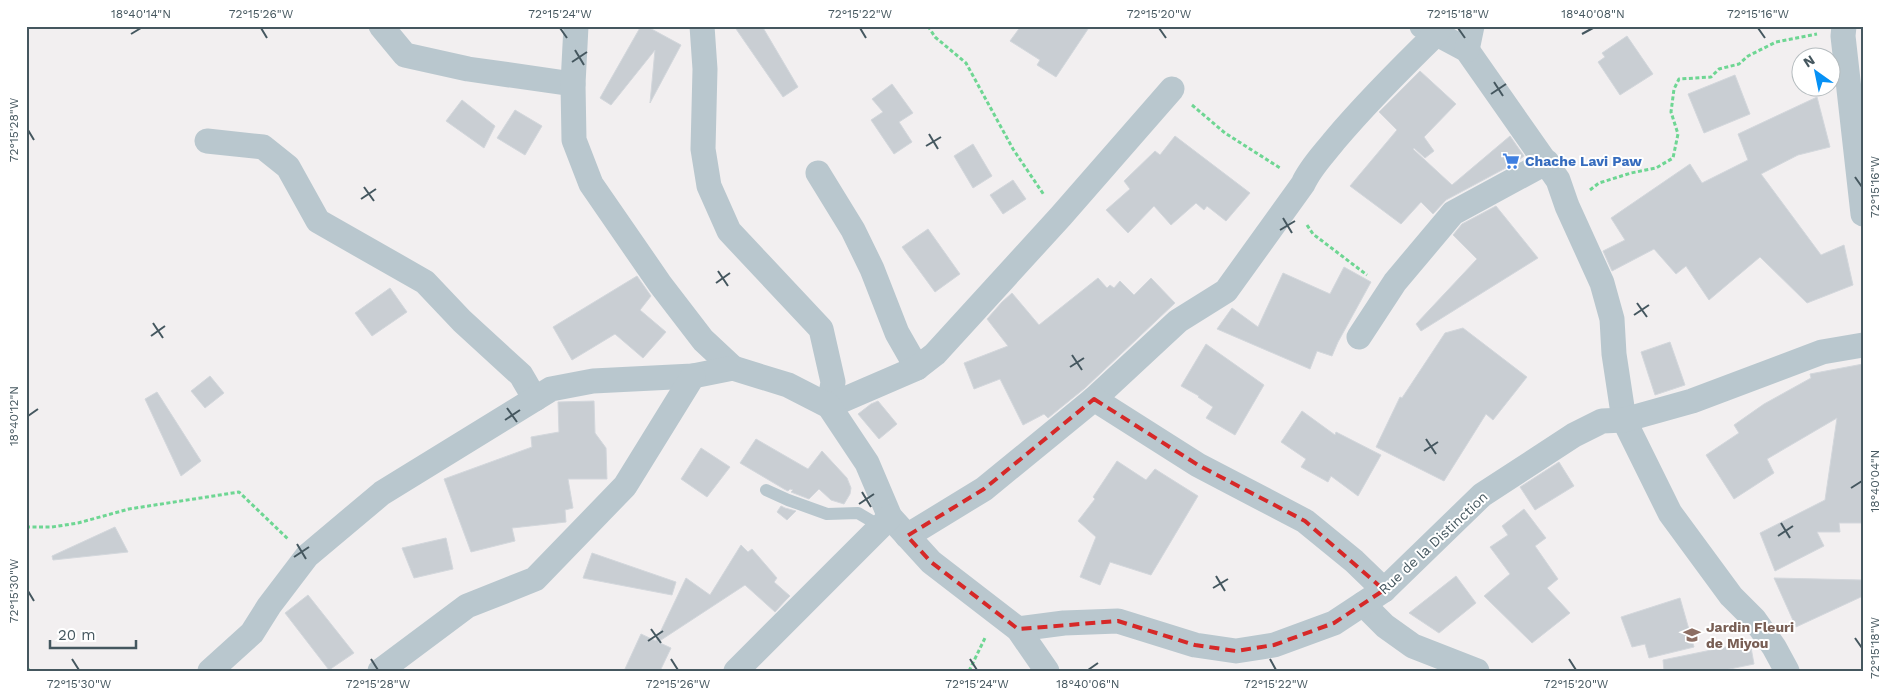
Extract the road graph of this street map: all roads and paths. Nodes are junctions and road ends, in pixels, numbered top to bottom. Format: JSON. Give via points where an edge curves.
{"nodes":[{"id":1,"x":381,"y":26,"type":"edge"},
{"id":2,"x":576,"y":26,"type":"edge"},
{"id":3,"x":702,"y":26,"type":"edge"},
{"id":4,"x":928,"y":26,"type":"edge"},
{"id":5,"x":1430,"y":30,"type":"edge"},
{"id":6,"x":1843,"y":31,"type":"edge"},
{"id":7,"x":1470,"y":38,"type":"edge"},
{"id":8,"x":573,"y":84,"type":"junction"},
{"id":9,"x":1172,"y":89,"type":"dead end"},
{"id":10,"x":207,"y":141,"type":"dead end"},
{"id":11,"x":1547,"y":162,"type":"junction"},
{"id":12,"x":818,"y":173,"type":"dead end"},
{"id":13,"x":1568,"y":206,"type":"junction"},
{"id":14,"x":1863,"y":214,"type":"edge"},
{"id":15,"x":1061,"y":216,"type":"junction"},
{"id":16,"x":1359,"y":337,"type":"dead end"},
{"id":17,"x":1863,"y":345,"type":"edge"},
{"id":18,"x":733,"y":368,"type":"junction"},
{"id":19,"x":917,"y":368,"type":"junction"},
{"id":20,"x":693,"y":376,"type":"junction"},
{"id":21,"x":1094,"y":398,"type":"junction"},
{"id":22,"x":535,"y":399,"type":"junction"},
{"id":23,"x":829,"y":406,"type":"junction"},
{"id":24,"x":1624,"y":420,"type":"junction"},
{"id":25,"x":766,"y":490,"type":"dead end"},
{"id":26,"x":885,"y":522,"type":"junction"},
{"id":27,"x":26,"y":527,"type":"edge"},
{"id":28,"x":907,"y":536,"type":"junction"},
{"id":29,"x":307,"y":556,"type":"junction"},
{"id":30,"x":1384,"y":590,"type":"junction"},
{"id":31,"x":1362,"y":604,"type":"junction"},
{"id":32,"x":998,"y":614,"type":"junction"},
{"id":33,"x":1018,"y":629,"type":"junction"},
{"id":34,"x":26,"y":667,"type":"edge"},
{"id":35,"x":30,"y":671,"type":"edge"},
{"id":36,"x":210,"y":671,"type":"edge"},
{"id":37,"x":380,"y":671,"type":"edge"},
{"id":38,"x":736,"y":671,"type":"edge"},
{"id":39,"x":969,"y":671,"type":"edge"},
{"id":40,"x":1047,"y":671,"type":"edge"},
{"id":41,"x":1477,"y":671,"type":"edge"},
{"id":42,"x":1787,"y":671,"type":"edge"}],
"edges":[{"from":1,"to":8,"type":"street","via":[[406,55],[468,69]]},
{"from":2,"to":8,"type":"street"},
{"from":3,"to":23,"type":"street","via":[[705,69],[703,149],[710,186],[729,231],[821,329],[833,382]]},
{"from":4,"to":15,"type":"path","via":[[935,37],[966,63],[1013,149]]},
{"from":5,"to":7,"type":"street"},
{"from":5,"to":21,"type":"street","via":[[1308,174],[1226,291],[1178,321]]},
{"from":6,"to":13,"type":"path","via":[[1776,42],[1739,64],[1719,69],[1711,78],[1679,79],[1674,89],[1671,112],[1678,134],[1673,158],[1656,168],[1599,183]]},
{"from":6,"to":14,"type":"street"},
{"from":7,"to":11,"type":"street"},
{"from":8,"to":18,"type":"street","via":[[574,140],[591,184],[703,340]]},
{"from":9,"to":15,"type":"street"},
{"from":10,"to":22,"type":"street","via":[[263,147],[288,167],[318,221],[424,282],[521,376]]},
{"from":11,"to":13,"type":"street"},
{"from":11,"to":16,"type":"street","via":[[1452,214],[1395,282]]},
{"from":12,"to":19,"type":"street","via":[[853,230],[897,333]]},
{"from":13,"to":24,"type":"street","via":[[1602,283],[1612,320]]},
{"from":15,"to":19,"type":"street","via":[[935,354]]},
{"from":17,"to":24,"type":"street","name":"Rue de la Distinction","via":[[1822,352],[1692,401]]},
{"from":18,"to":20,"type":"street"},
{"from":18,"to":23,"type":"street","via":[[788,385]]},
{"from":19,"to":23,"type":"street"},
{"from":20,"to":22,"type":"street","via":[[593,382],[551,389]]},
{"from":20,"to":37,"type":"street","via":[[625,486],[535,580],[467,606]]},
{"from":21,"to":28,"type":"street","via":[[984,489]]},
{"from":21,"to":30,"type":"street","via":[[1198,465],[1305,521]]},
{"from":22,"to":29,"type":"street","via":[[382,494]]},
{"from":23,"to":26,"type":"street","via":[[867,463]]},
{"from":24,"to":30,"type":"street","name":"Rue de la Distinction","via":[[1602,421],[1574,435],[1482,495]]},
{"from":24,"to":42,"type":"street","via":[[1670,513],[1732,596],[1754,619]]},
{"from":25,"to":26,"type":"lane","via":[[827,514],[858,513]]},
{"from":26,"to":28,"type":"street"},
{"from":26,"to":38,"type":"street"},
{"from":27,"to":29,"type":"path","via":[[78,523],[129,509],[239,492]]},
{"from":28,"to":32,"type":"street","via":[[931,562]]},
{"from":29,"to":36,"type":"street","via":[[252,633]]},
{"from":30,"to":31,"type":"street","name":"Rue de la Distinction"},
{"from":31,"to":33,"type":"street","name":"Rue de la Distinction","via":[[1334,623],[1274,645],[1236,651],[1195,645],[1118,621]]},
{"from":31,"to":41,"type":"street","via":[[1413,646]]},
{"from":32,"to":33,"type":"street"},
{"from":32,"to":39,"type":"path"},
{"from":33,"to":40,"type":"street"},
{"from":34,"to":35,"type":"path"}]}
